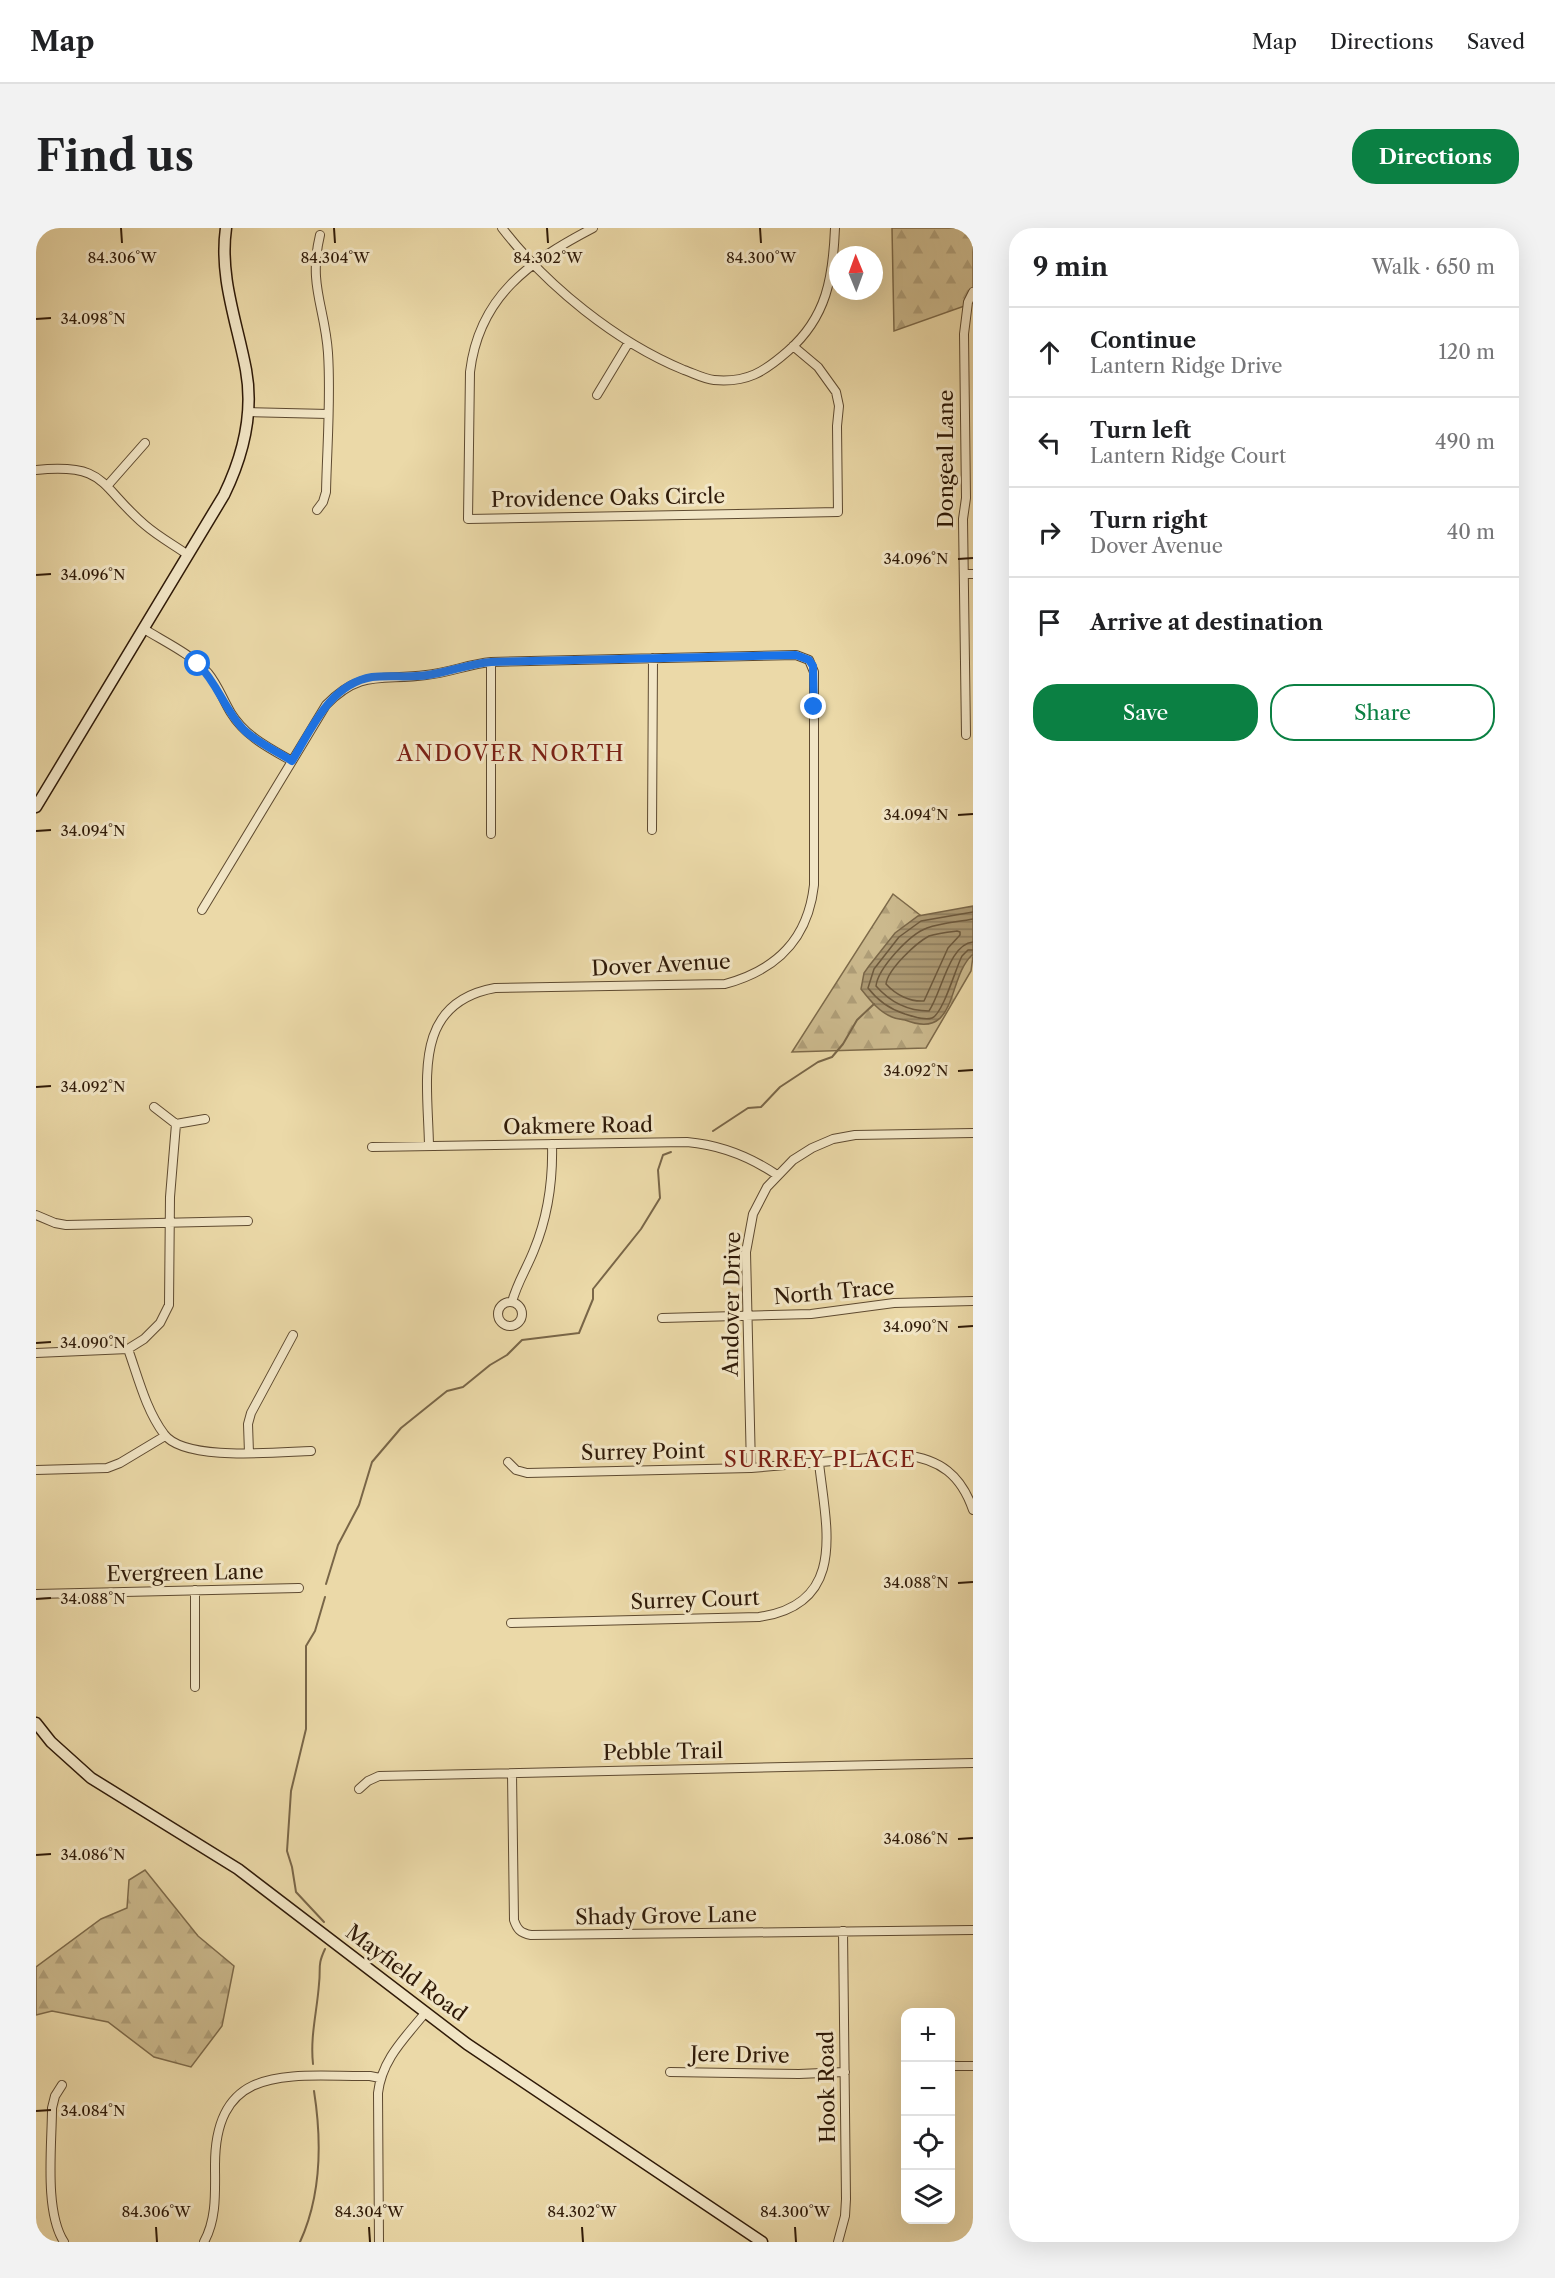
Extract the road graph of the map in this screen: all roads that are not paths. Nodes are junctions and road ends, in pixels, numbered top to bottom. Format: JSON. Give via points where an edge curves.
{"nodes":[{"id":1,"x":226,"y":228,"type":"edge"},
{"id":2,"x":502,"y":228,"type":"edge"},
{"id":3,"x":593,"y":228,"type":"edge"},
{"id":4,"x":835,"y":228,"type":"edge"},
{"id":5,"x":320,"y":235,"type":"dead end"},
{"id":6,"x":533,"y":264,"type":"junction"},
{"id":7,"x":973,"y":292,"type":"edge"},
{"id":8,"x":629,"y":342,"type":"junction"},
{"id":9,"x":793,"y":346,"type":"junction"},
{"id":10,"x":597,"y":395,"type":"dead end"},
{"id":11,"x":248,"y":412,"type":"junction"},
{"id":12,"x":328,"y":414,"type":"junction"},
{"id":13,"x":145,"y":443,"type":"dead end"},
{"id":14,"x":969,"y":450,"type":"edge"},
{"id":15,"x":36,"y":470,"type":"edge"},
{"id":16,"x":108,"y":485,"type":"junction"},
{"id":17,"x":317,"y":510,"type":"dead end"},
{"id":18,"x":188,"y":555,"type":"junction"},
{"id":19,"x":968,"y":573,"type":"edge"},
{"id":20,"x":144,"y":629,"type":"junction"},
{"id":21,"x":653,"y":658,"type":"junction"},
{"id":22,"x":491,"y":662,"type":"junction"},
{"id":23,"x":969,"y":694,"type":"edge"},
{"id":24,"x":966,"y":735,"type":"dead end"},
{"id":25,"x":292,"y":761,"type":"junction"},
{"id":26,"x":36,"y":807,"type":"edge"},
{"id":27,"x":652,"y":830,"type":"dead end"},
{"id":28,"x":491,"y":834,"type":"dead end"},
{"id":29,"x":202,"y":910,"type":"dead end"},
{"id":30,"x":154,"y":1107,"type":"dead end"},
{"id":31,"x":205,"y":1119,"type":"dead end"},
{"id":32,"x":176,"y":1124,"type":"junction"},
{"id":33,"x":973,"y":1133,"type":"edge"},
{"id":34,"x":552,"y":1144,"type":"junction"},
{"id":35,"x":429,"y":1146,"type":"junction"},
{"id":36,"x":372,"y":1147,"type":"dead end"},
{"id":37,"x":777,"y":1174,"type":"junction"},
{"id":38,"x":36,"y":1215,"type":"edge"},
{"id":39,"x":248,"y":1221,"type":"dead end"},
{"id":40,"x":170,"y":1222,"type":"junction"},
{"id":41,"x":973,"y":1301,"type":"edge"},
{"id":42,"x":512,"y":1302,"type":"dead end"},
{"id":43,"x":748,"y":1316,"type":"junction"},
{"id":44,"x":662,"y":1318,"type":"dead end"},
{"id":45,"x":293,"y":1335,"type":"dead end"},
{"id":46,"x":128,"y":1349,"type":"junction"},
{"id":47,"x":36,"y":1353,"type":"edge"},
{"id":48,"x":165,"y":1436,"type":"junction"},
{"id":49,"x":311,"y":1451,"type":"dead end"},
{"id":50,"x":249,"y":1453,"type":"junction"},
{"id":51,"x":508,"y":1462,"type":"dead end"},
{"id":52,"x":819,"y":1463,"type":"junction"},
{"id":53,"x":751,"y":1468,"type":"junction"},
{"id":54,"x":36,"y":1470,"type":"edge"},
{"id":55,"x":973,"y":1510,"type":"edge"},
{"id":56,"x":299,"y":1588,"type":"dead end"},
{"id":57,"x":195,"y":1590,"type":"junction"},
{"id":58,"x":36,"y":1594,"type":"edge"},
{"id":59,"x":511,"y":1623,"type":"dead end"},
{"id":60,"x":195,"y":1687,"type":"dead end"},
{"id":61,"x":36,"y":1723,"type":"edge"},
{"id":62,"x":973,"y":1763,"type":"edge"},
{"id":63,"x":512,"y":1774,"type":"junction"},
{"id":64,"x":358,"y":1789,"type":"dead end"},
{"id":65,"x":973,"y":1930,"type":"edge"},
{"id":66,"x":843,"y":1931,"type":"junction"},
{"id":67,"x":425,"y":2013,"type":"junction"},
{"id":68,"x":955,"y":2066,"type":"edge"},
{"id":69,"x":973,"y":2066,"type":"edge"},
{"id":70,"x":670,"y":2072,"type":"dead end"},
{"id":71,"x":845,"y":2072,"type":"junction"},
{"id":72,"x":380,"y":2078,"type":"junction"},
{"id":73,"x":62,"y":2085,"type":"dead end"},
{"id":74,"x":64,"y":2242,"type":"edge"},
{"id":75,"x":204,"y":2242,"type":"edge"},
{"id":76,"x":378,"y":2242,"type":"edge"},
{"id":77,"x":762,"y":2242,"type":"edge"},
{"id":78,"x":838,"y":2242,"type":"edge"}],
"edges":[{"from":1,"to":11,"type":"street","via":[[226,280],[246,369]]},
{"from":2,"to":6,"type":"street"},
{"from":3,"to":6,"type":"street","name":"Providence Oaks Circle"},
{"from":4,"to":9,"type":"street","via":[[832,273],[826,295],[811,326]]},
{"from":5,"to":12,"type":"street","via":[[314,274],[328,350]]},
{"from":6,"to":8,"type":"street","via":[[570,298]]},
{"from":6,"to":9,"type":"street","name":"Providence Oaks Circle","via":[[496,302],[474,349],[470,372],[468,519],[838,512],[836,392],[818,367]]},
{"from":7,"to":14,"type":"street","name":"Dongeal Lane","via":[[964,334]]},
{"from":8,"to":9,"type":"street","via":[[667,363],[713,380],[761,373]]},
{"from":8,"to":10,"type":"street"},
{"from":11,"to":12,"type":"street"},
{"from":11,"to":18,"type":"street","via":[[244,445],[234,475]]},
{"from":12,"to":17,"type":"street","via":[[326,492]]},
{"from":13,"to":16,"type":"street"},
{"from":14,"to":19,"type":"street","name":"Dongeal Lane"},
{"from":15,"to":16,"type":"street","via":[[81,470]]},
{"from":16,"to":18,"type":"street","via":[[145,525]]},
{"from":18,"to":20,"type":"street"},
{"from":19,"to":23,"type":"street","name":"Dongeal Lane"},
{"from":20,"to":25,"type":"street","via":[[198,664],[215,683],[243,729]]},
{"from":20,"to":26,"type":"street"},
{"from":21,"to":22,"type":"street"},
{"from":21,"to":27,"type":"street"},
{"from":21,"to":35,"type":"street","name":"Dover Avenue","via":[[796,655],[809,660],[814,672],[814,885],[808,915],[779,958],[763,970],[725,984],[495,988],[465,997],[442,1017],[429,1044]]},
{"from":22,"to":25,"type":"street","via":[[426,675],[372,677],[352,684],[326,705]]},
{"from":22,"to":28,"type":"street"},
{"from":23,"to":24,"type":"street","name":"Dongeal Lane"},
{"from":25,"to":29,"type":"street"},
{"from":30,"to":32,"type":"street"},
{"from":31,"to":32,"type":"street"},
{"from":32,"to":40,"type":"street"},
{"from":33,"to":37,"type":"street","name":"Andover Drive","via":[[855,1135],[812,1148]]},
{"from":34,"to":35,"type":"street","name":"Oakmere Road"},
{"from":34,"to":37,"type":"street","name":"Oakmere Road","via":[[702,1143],[742,1154]]},
{"from":34,"to":42,"type":"street","via":[[552,1182],[545,1218]]},
{"from":35,"to":36,"type":"street","name":"Oakmere Road"},
{"from":37,"to":43,"type":"street","name":"Andover Drive","via":[[759,1201],[749,1230]]},
{"from":38,"to":40,"type":"street","via":[[66,1225]]},
{"from":39,"to":40,"type":"street"},
{"from":40,"to":46,"type":"street","via":[[169,1305],[160,1323]]},
{"from":41,"to":43,"type":"street","name":"North Trace","via":[[894,1303],[811,1314]]},
{"from":43,"to":44,"type":"street","name":"North Trace"},
{"from":43,"to":53,"type":"street","name":"Andover Drive"},
{"from":45,"to":50,"type":"street","via":[[251,1413]]},
{"from":46,"to":47,"type":"street"},
{"from":46,"to":48,"type":"street","via":[[147,1402]]},
{"from":48,"to":50,"type":"street","via":[[185,1448]]},
{"from":48,"to":54,"type":"street","via":[[107,1468]]},
{"from":49,"to":50,"type":"street"},
{"from":51,"to":53,"type":"street","name":"Surrey Point","via":[[527,1473]]},
{"from":52,"to":53,"type":"street","name":"Surrey Point"},
{"from":52,"to":55,"type":"street","name":"Surrey Point","via":[[921,1457],[951,1473],[963,1486]]},
{"from":52,"to":59,"type":"street","name":"Surrey Court","via":[[826,1561],[813,1589],[789,1610],[759,1617]]},
{"from":56,"to":57,"type":"street","name":"Evergreen Lane"},
{"from":57,"to":58,"type":"street","name":"Evergreen Lane"},
{"from":57,"to":60,"type":"street"},
{"from":61,"to":67,"type":"street","name":"Mayfield Road","via":[[91,1778],[238,1869]]},
{"from":62,"to":63,"type":"street","name":"Pebble Trail"},
{"from":63,"to":64,"type":"street","name":"Pebble Trail","via":[[379,1776]]},
{"from":63,"to":66,"type":"street","name":"Shady Grove Lane","via":[[514,1920],[523,1934]]},
{"from":65,"to":66,"type":"street","name":"Shady Grove Lane"},
{"from":66,"to":71,"type":"street","name":"Hook Road"},
{"from":67,"to":72,"type":"street","via":[[389,2057]]},
{"from":67,"to":77,"type":"street","name":"Mayfield Road"},
{"from":68,"to":69,"type":"street"},
{"from":70,"to":71,"type":"street","name":"Jere Drive"},
{"from":71,"to":78,"type":"street","name":"Hook Road","via":[[846,2199]]},
{"from":72,"to":75,"type":"street","via":[[279,2077],[260,2082],[238,2096],[226,2108],[217,2130],[214,2212]]},
{"from":72,"to":76,"type":"street"},
{"from":73,"to":74,"type":"street","via":[[52,2108],[52,2205]]}]}
